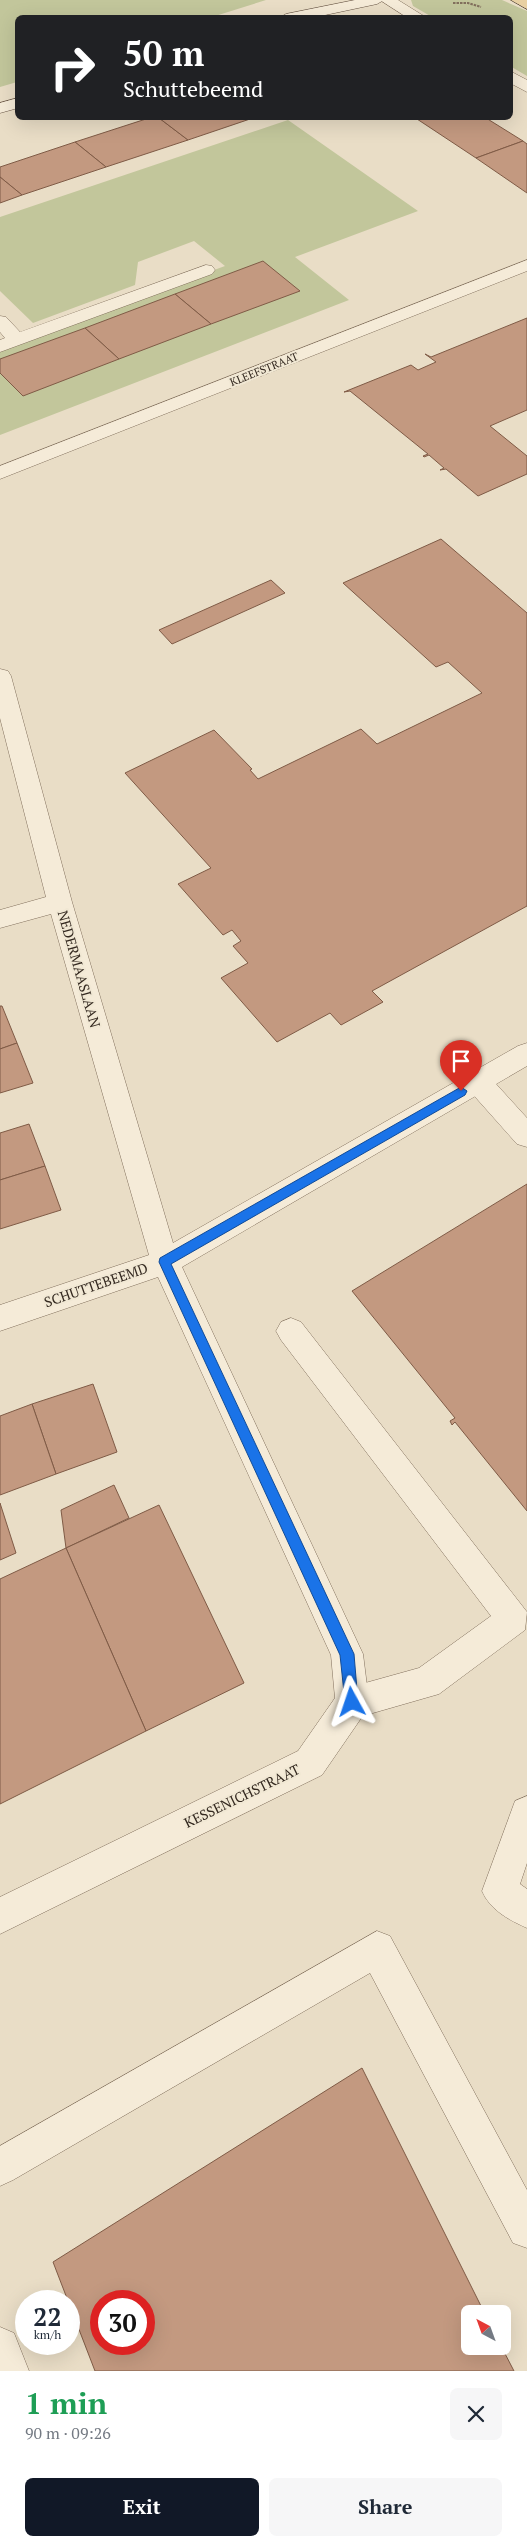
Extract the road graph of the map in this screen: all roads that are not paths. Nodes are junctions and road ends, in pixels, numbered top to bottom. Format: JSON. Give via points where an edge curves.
{"nodes":[{"id":1,"x":325,"y":0,"type":"edge"},
{"id":2,"x":377,"y":0,"type":"edge"},
{"id":3,"x":387,"y":0,"type":"edge"},
{"id":4,"x":518,"y":0,"type":"edge"},
{"id":5,"x":527,"y":5,"type":"edge"},
{"id":6,"x":289,"y":15,"type":"edge"},
{"id":7,"x":301,"y":15,"type":"edge"},
{"id":8,"x":414,"y":15,"type":"edge"},
{"id":9,"x":513,"y":78,"type":"edge"},
{"id":10,"x":527,"y":87,"type":"edge"},
{"id":11,"x":15,"y":104,"type":"edge"},
{"id":12,"x":0,"y":108,"type":"edge"},
{"id":13,"x":527,"y":265,"type":"edge"},
{"id":14,"x":206,"y":270,"type":"dead end"},
{"id":15,"x":0,"y":321,"type":"edge"},
{"id":16,"x":17,"y":340,"type":"junction"},
{"id":17,"x":0,"y":346,"type":"edge"},
{"id":18,"x":0,"y":473,"type":"edge"},
{"id":19,"x":0,"y":676,"type":"edge"},
{"id":20,"x":60,"y":902,"type":"junction"},
{"id":21,"x":0,"y":918,"type":"edge"},
{"id":22,"x":527,"y":1053,"type":"edge"},
{"id":23,"x":478,"y":1082,"type":"junction"},
{"id":24,"x":527,"y":1136,"type":"edge"},
{"id":25,"x":165,"y":1262,"type":"junction"},
{"id":26,"x":0,"y":1318,"type":"edge"},
{"id":27,"x":291,"y":1331,"type":"dead end"},
{"id":28,"x":520,"y":1614,"type":"edge"},
{"id":29,"x":352,"y":1702,"type":"junction"},
{"id":30,"x":527,"y":1813,"type":"edge"},
{"id":31,"x":527,"y":1910,"type":"edge"},
{"id":32,"x":0,"y":1916,"type":"edge"},
{"id":33,"x":0,"y":2167,"type":"edge"},
{"id":34,"x":527,"y":2229,"type":"edge"},
{"id":35,"x":0,"y":2347,"type":"edge"},
{"id":36,"x":9,"y":2371,"type":"edge"}],
"edges":[{"from":1,"to":6,"type":"street"},
{"from":2,"to":7,"type":"street"},
{"from":3,"to":8,"type":"street"},
{"from":4,"to":5,"type":"main road"},
{"from":9,"to":10,"type":"street"},
{"from":11,"to":12,"type":"street"},
{"from":13,"to":18,"type":"street","name":"KLEEFSTRAAT"},
{"from":14,"to":16,"type":"street"},
{"from":15,"to":16,"type":"street"},
{"from":16,"to":17,"type":"street"},
{"from":19,"to":20,"type":"street","name":"NEDERMAASLAAN"},
{"from":20,"to":21,"type":"street"},
{"from":20,"to":25,"type":"street","name":"NEDERMAASLAAN"},
{"from":22,"to":23,"type":"street","name":"SCHUTTEBEEMD"},
{"from":23,"to":24,"type":"street"},
{"from":23,"to":25,"type":"street","name":"SCHUTTEBEEMD"},
{"from":25,"to":26,"type":"street","name":"SCHUTTEBEEMD"},
{"from":25,"to":29,"type":"street","via":[[347,1654]]},
{"from":27,"to":28,"type":"street"},
{"from":28,"to":29,"type":"street","via":[[427,1682]]},
{"from":29,"to":32,"type":"street","name":"KESSENICHSTRAAT","via":[[310,1763]]},
{"from":30,"to":31,"type":"street","via":[[500,1891]]},
{"from":33,"to":34,"type":"street","via":[[377,1949]]},
{"from":35,"to":36,"type":"street"}]}
